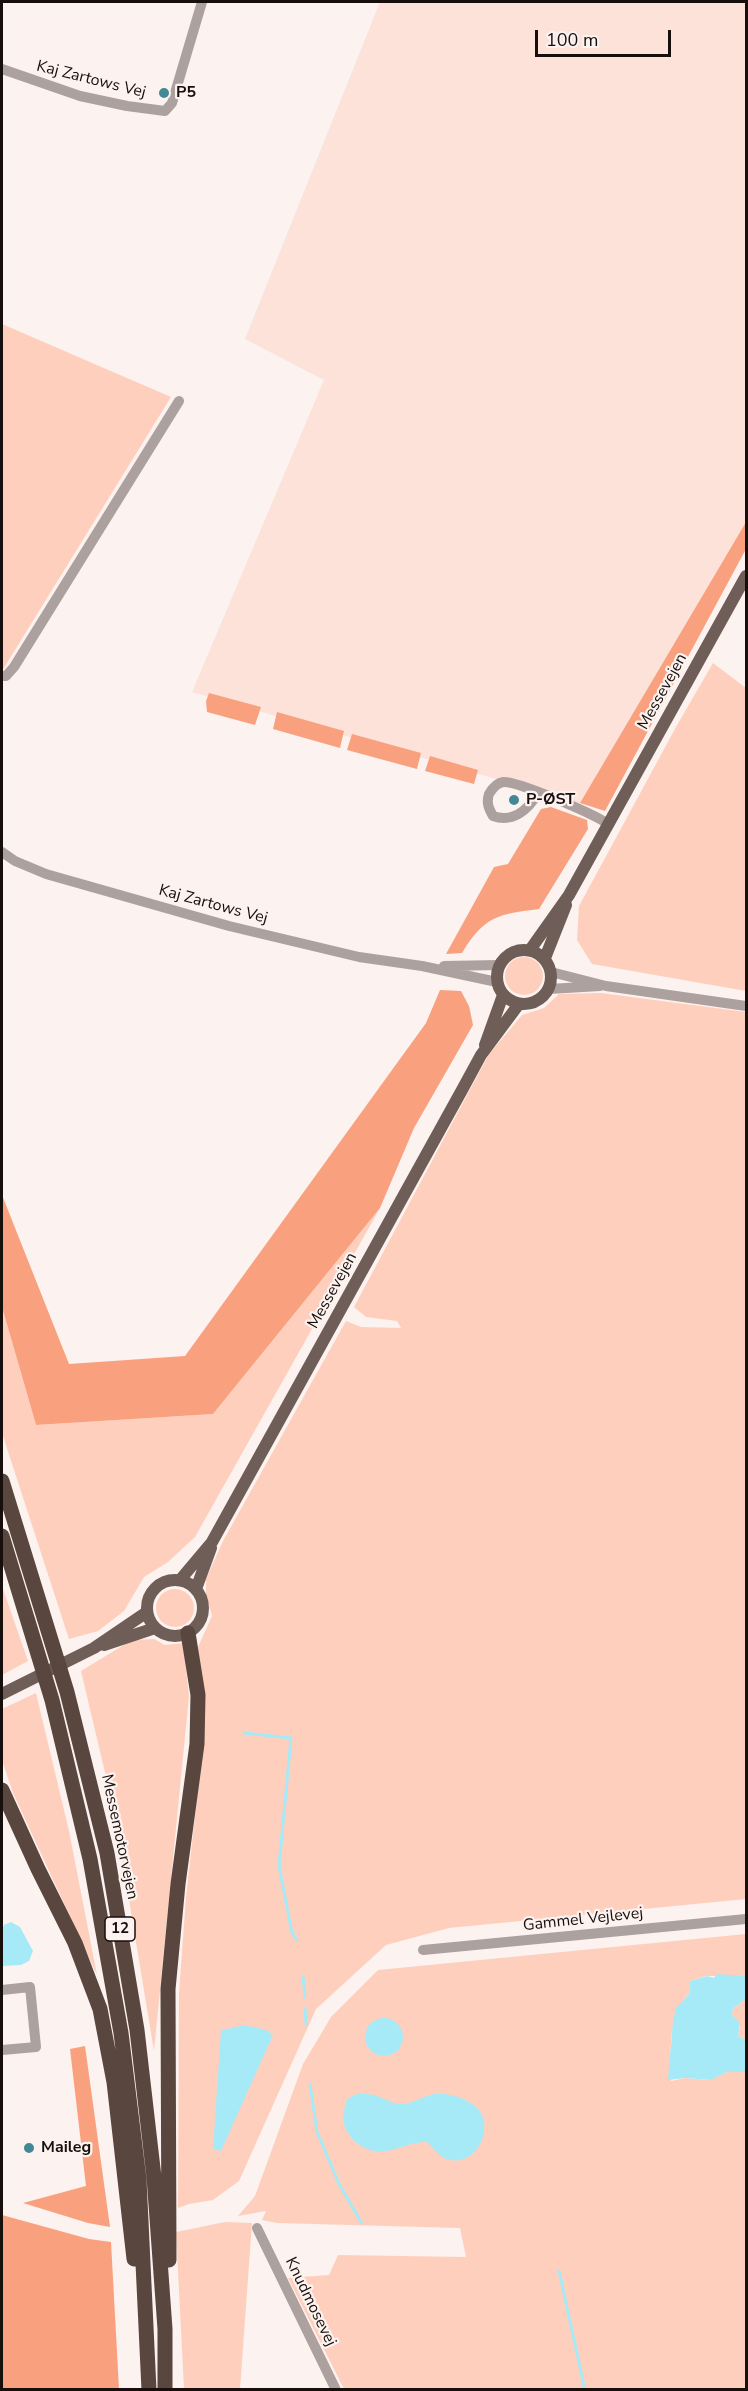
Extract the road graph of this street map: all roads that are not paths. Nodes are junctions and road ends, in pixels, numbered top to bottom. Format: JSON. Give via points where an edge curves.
{"nodes":[{"id":1,"x":202,"y":2,"type":"edge"},
{"id":2,"x":2,"y":69,"type":"edge"},
{"id":3,"x":178,"y":401,"type":"dead end"},
{"id":4,"x":747,"y":576,"type":"edge"},
{"id":5,"x":2,"y":676,"type":"edge"},
{"id":6,"x":538,"y":793,"type":"junction"},
{"id":7,"x":608,"y":824,"type":"junction"},
{"id":8,"x":2,"y":852,"type":"edge"},
{"id":9,"x":135,"y":887,"type":"dead end"},
{"id":10,"x":569,"y":895,"type":"junction"},
{"id":11,"x":132,"y":899,"type":"junction"},
{"id":12,"x":530,"y":950,"type":"junction"},
{"id":13,"x":545,"y":958,"type":"junction"},
{"id":14,"x":499,"y":965,"type":"junction"},
{"id":15,"x":422,"y":966,"type":"junction"},
{"id":16,"x":551,"y":972,"type":"junction"},
{"id":17,"x":497,"y":982,"type":"junction"},
{"id":18,"x":606,"y":986,"type":"junction"},
{"id":19,"x":549,"y":989,"type":"junction"},
{"id":20,"x":504,"y":995,"type":"junction"},
{"id":21,"x":519,"y":1004,"type":"junction"},
{"id":22,"x":747,"y":1006,"type":"edge"},
{"id":23,"x":481,"y":1055,"type":"junction"},
{"id":24,"x":2,"y":1481,"type":"edge"},
{"id":25,"x":2,"y":1536,"type":"edge"},
{"id":26,"x":212,"y":1542,"type":"junction"},
{"id":27,"x":180,"y":1580,"type":"junction"},
{"id":28,"x":196,"y":1589,"type":"junction"},
{"id":29,"x":147,"y":1612,"type":"junction"},
{"id":30,"x":155,"y":1628,"type":"junction"},
{"id":31,"x":188,"y":1632,"type":"junction"},
{"id":32,"x":94,"y":1648,"type":"junction"},
{"id":33,"x":2,"y":1694,"type":"edge"},
{"id":34,"x":2,"y":1790,"type":"edge"},
{"id":35,"x":747,"y":1919,"type":"edge"},
{"id":36,"x":423,"y":1950,"type":"dead end"},
{"id":37,"x":2,"y":1990,"type":"edge"},
{"id":38,"x":2,"y":2050,"type":"edge"},
{"id":39,"x":257,"y":2228,"type":"dead end"},
{"id":40,"x":147,"y":2329,"type":"junction"},
{"id":41,"x":165,"y":2329,"type":"junction"},
{"id":42,"x":149,"y":2390,"type":"edge"},
{"id":43,"x":165,"y":2390,"type":"edge"},
{"id":44,"x":336,"y":2390,"type":"edge"}],
"edges":[{"from":1,"to":2,"type":"street","name":"Kaj Zartows Vej","via":[[172,103],[165,111],[80,96]]},
{"from":3,"to":5,"type":"street","via":[[14,667]]},
{"from":4,"to":7,"type":"main road","name":"Messevejen"},
{"from":6,"to":6,"type":"street","via":[[502,782],[489,794],[487,806],[493,816],[504,820],[528,808]]},
{"from":6,"to":7,"type":"street"},
{"from":7,"to":10,"type":"main road","name":"Messevejen"},
{"from":8,"to":11,"type":"street","name":"Kaj Zartows Vej","via":[[46,874]]},
{"from":9,"to":11,"type":"street"},
{"from":10,"to":12,"type":"main road","name":"Messevejen"},
{"from":10,"to":13,"type":"main road","name":"Messevejen"},
{"from":11,"to":15,"type":"street","name":"Kaj Zartows Vej","via":[[286,941]]},
{"from":12,"to":13,"type":"main road"},
{"from":12,"to":14,"type":"main road","via":[[513,951]]},
{"from":13,"to":16,"type":"main road"},
{"from":14,"to":15,"type":"street","name":"Kaj Zartows Vej"},
{"from":14,"to":17,"type":"main road"},
{"from":15,"to":17,"type":"street","name":"Kaj Zartows Vej"},
{"from":16,"to":18,"type":"street"},
{"from":16,"to":19,"type":"main road"},
{"from":17,"to":20,"type":"main road"},
{"from":18,"to":19,"type":"street"},
{"from":18,"to":22,"type":"street"},
{"from":19,"to":21,"type":"main road","via":[[538,1001]]},
{"from":20,"to":21,"type":"main road"},
{"from":20,"to":23,"type":"main road","name":"Messevejen"},
{"from":21,"to":23,"type":"main road","name":"Messevejen"},
{"from":23,"to":26,"type":"main road","name":"Messevejen"},
{"from":24,"to":41,"type":"highway","name":"Messemotorvejen","number":"12","via":[[67,1692],[107,1853],[137,2030],[154,2177]]},
{"from":25,"to":40,"type":"highway","name":"Messemotorvejen","number":"12","via":[[52,1700],[90,1859],[121,2033],[139,2179]]},
{"from":26,"to":27,"type":"main road","name":"Messevejen"},
{"from":26,"to":28,"type":"main road","name":"Messevejen"},
{"from":27,"to":28,"type":"main road"},
{"from":27,"to":29,"type":"main road","via":[[160,1583],[152,1590]]},
{"from":28,"to":31,"type":"main road","via":[[203,1608],[196,1626]]},
{"from":29,"to":30,"type":"main road"},
{"from":29,"to":32,"type":"main road"},
{"from":30,"to":31,"type":"main road","via":[[171,1636]]},
{"from":30,"to":32,"type":"main road"},
{"from":31,"to":41,"type":"highway","via":[[198,1695],[197,1744],[168,1989],[170,2254]]},
{"from":32,"to":33,"type":"main road"},
{"from":34,"to":40,"type":"highway","via":[[75,1943],[100,2009],[114,2082],[136,2281]]},
{"from":35,"to":36,"type":"street","name":"Gammel Vejlevej"},
{"from":37,"to":38,"type":"street","via":[[30,1987],[36,2047]]},
{"from":39,"to":44,"type":"street","name":"Knudmosevej"},
{"from":40,"to":42,"type":"highway","name":"Messemotorvejen","number":"12"},
{"from":41,"to":43,"type":"highway","name":"Messemotorvejen","number":"12"}]}
